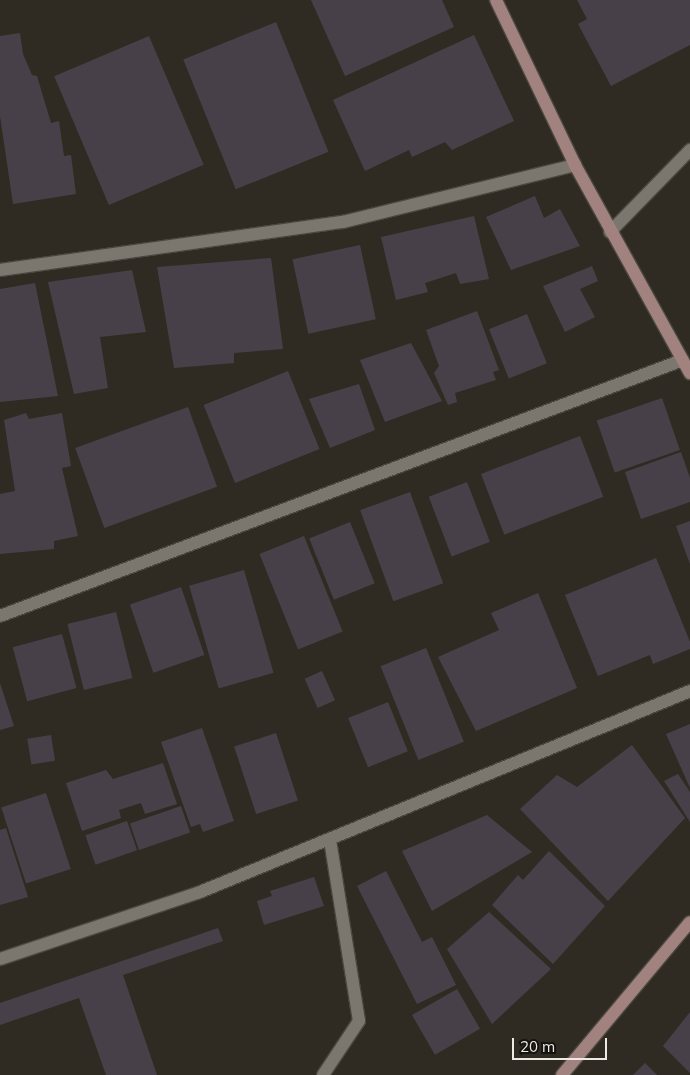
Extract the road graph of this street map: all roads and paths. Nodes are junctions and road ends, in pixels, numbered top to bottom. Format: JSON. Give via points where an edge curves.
{"nodes":[{"id":1,"x":496,"y":0,"type":"edge"},
{"id":2,"x":690,"y":150,"type":"edge"},
{"id":3,"x":575,"y":165,"type":"junction"},
{"id":4,"x":610,"y":232,"type":"junction"},
{"id":5,"x":0,"y":270,"type":"edge"},
{"id":6,"x":683,"y":360,"type":"junction"},
{"id":7,"x":690,"y":373,"type":"edge"},
{"id":8,"x":0,"y":616,"type":"edge"},
{"id":9,"x":690,"y":691,"type":"edge"},
{"id":10,"x":330,"y":839,"type":"junction"},
{"id":11,"x":690,"y":922,"type":"edge"},
{"id":12,"x":0,"y":959,"type":"edge"},
{"id":13,"x":322,"y":1075,"type":"edge"},
{"id":14,"x":562,"y":1075,"type":"edge"}],
"edges":[{"from":1,"to":3,"type":"main road"},
{"from":2,"to":4,"type":"street"},
{"from":3,"to":4,"type":"main road"},
{"from":3,"to":5,"type":"street","via":[[344,222]]},
{"from":4,"to":6,"type":"main road"},
{"from":6,"to":7,"type":"main road"},
{"from":6,"to":8,"type":"street"},
{"from":9,"to":10,"type":"street"},
{"from":10,"to":12,"type":"street","via":[[200,892]]},
{"from":10,"to":13,"type":"street","via":[[359,1021]]},
{"from":11,"to":14,"type":"main road"}]}
